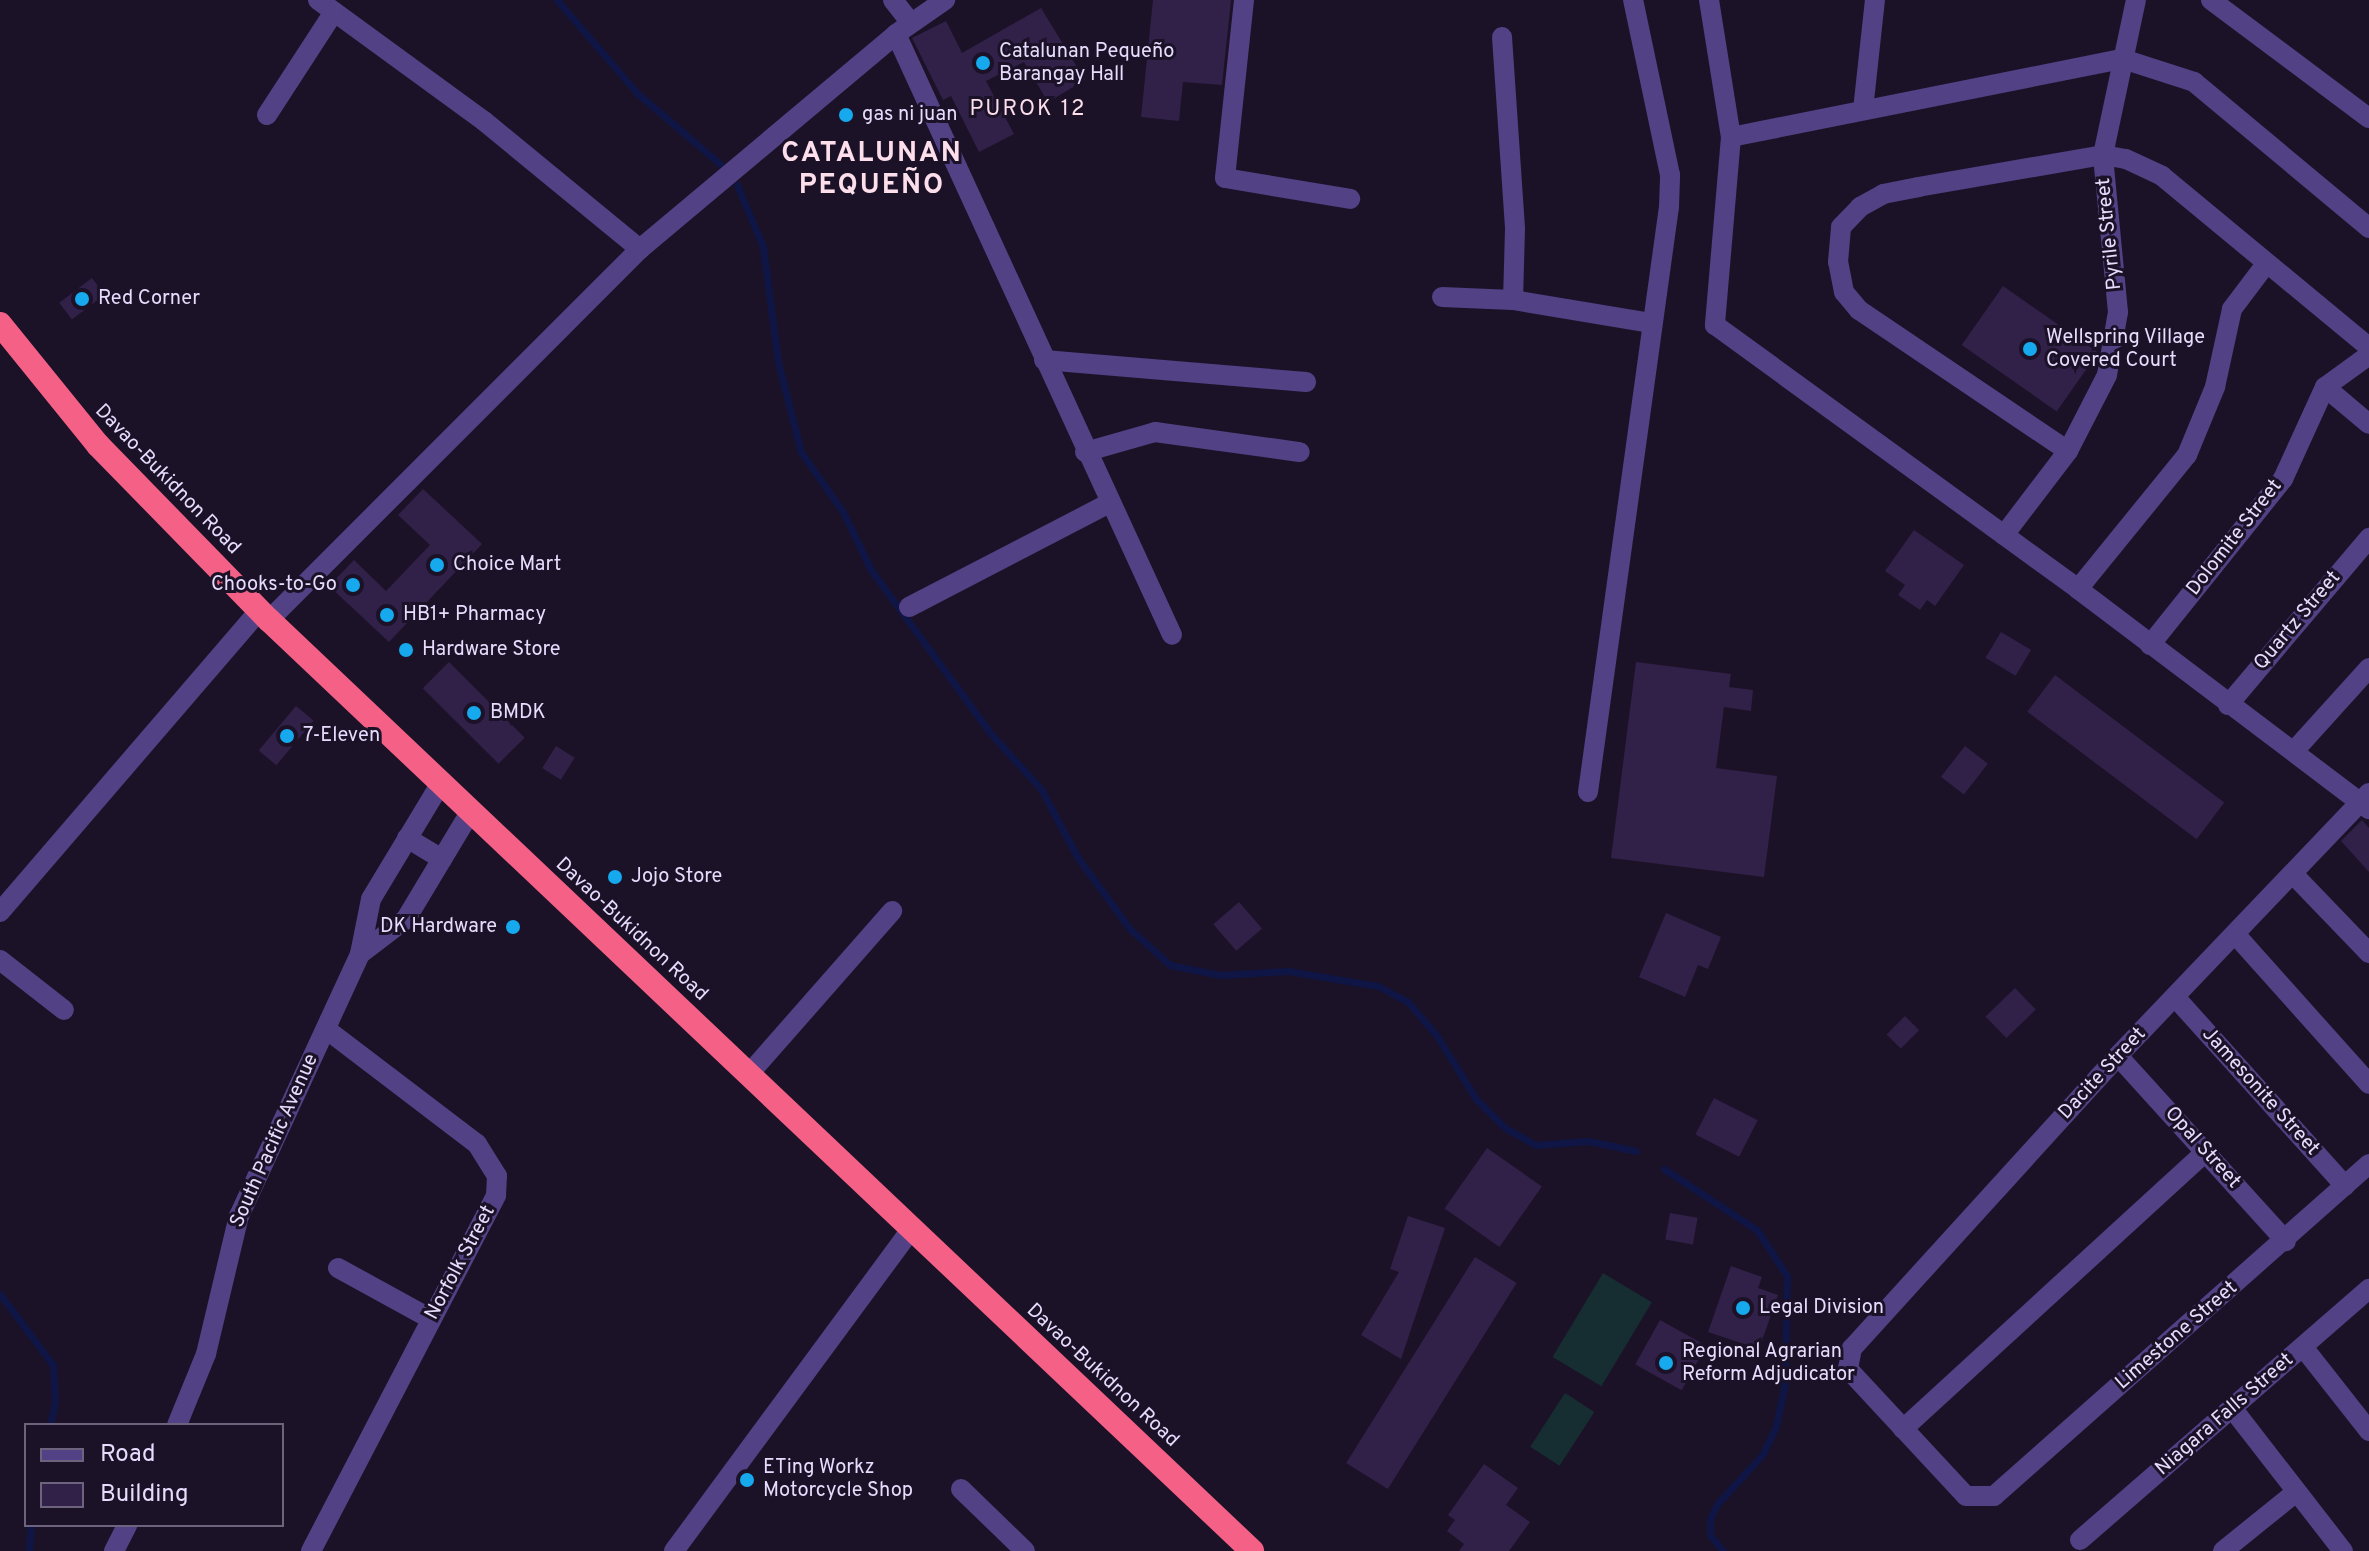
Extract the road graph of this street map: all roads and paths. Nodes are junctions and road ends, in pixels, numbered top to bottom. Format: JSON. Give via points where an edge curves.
{"nodes":[{"id":1,"x":893,"y":0,"type":"edge"},
{"id":2,"x":945,"y":0,"type":"edge"},
{"id":3,"x":1244,"y":0,"type":"edge"},
{"id":4,"x":1633,"y":0,"type":"edge"},
{"id":5,"x":1709,"y":0,"type":"edge"},
{"id":6,"x":1875,"y":0,"type":"edge"},
{"id":7,"x":2136,"y":0,"type":"edge"},
{"id":8,"x":2211,"y":0,"type":"edge"},
{"id":9,"x":326,"y":6,"type":"edge"},
{"id":10,"x":904,"y":29,"type":"junction"},
{"id":11,"x":1502,"y":37,"type":"dead end"},
{"id":12,"x":2123,"y":59,"type":"junction"},
{"id":13,"x":1863,"y":110,"type":"junction"},
{"id":14,"x":267,"y":115,"type":"dead end"},
{"id":15,"x":2369,"y":118,"type":"edge"},
{"id":16,"x":1731,"y":137,"type":"junction"},
{"id":17,"x":2103,"y":155,"type":"junction"},
{"id":18,"x":1350,"y":199,"type":"dead end"},
{"id":19,"x":2369,"y":228,"type":"edge"},
{"id":20,"x":640,"y":249,"type":"junction"},
{"id":21,"x":2266,"y":264,"type":"junction"},
{"id":22,"x":1442,"y":297,"type":"dead end"},
{"id":23,"x":1513,"y":300,"type":"junction"},
{"id":24,"x":1650,"y":323,"type":"junction"},
{"id":25,"x":0,"y":324,"type":"edge"},
{"id":26,"x":2369,"y":347,"type":"edge"},
{"id":27,"x":2369,"y":355,"type":"edge"},
{"id":28,"x":1044,"y":360,"type":"junction"},
{"id":29,"x":1306,"y":382,"type":"dead end"},
{"id":30,"x":2325,"y":387,"type":"junction"},
{"id":31,"x":2369,"y":424,"type":"edge"},
{"id":32,"x":2068,"y":451,"type":"junction"},
{"id":33,"x":1085,"y":452,"type":"junction"},
{"id":34,"x":1300,"y":452,"type":"dead end"},
{"id":35,"x":1110,"y":503,"type":"junction"},
{"id":36,"x":2004,"y":535,"type":"junction"},
{"id":37,"x":2369,"y":538,"type":"edge"},
{"id":38,"x":2078,"y":589,"type":"junction"},
{"id":39,"x":909,"y":607,"type":"dead end"},
{"id":40,"x":264,"y":615,"type":"junction"},
{"id":41,"x":1172,"y":635,"type":"dead end"},
{"id":42,"x":2150,"y":645,"type":"junction"},
{"id":43,"x":2369,"y":668,"type":"edge"},
{"id":44,"x":2228,"y":705,"type":"junction"},
{"id":45,"x":2294,"y":751,"type":"junction"},
{"id":46,"x":441,"y":783,"type":"junction"},
{"id":47,"x":1588,"y":792,"type":"dead end"},
{"id":48,"x":2366,"y":801,"type":"edge"},
{"id":49,"x":471,"y":811,"type":"junction"},
{"id":50,"x":407,"y":838,"type":"junction"},
{"id":51,"x":442,"y":859,"type":"junction"},
{"id":52,"x":2293,"y":874,"type":"junction"},
{"id":53,"x":892,"y":911,"type":"dead end"},
{"id":54,"x":0,"y":912,"type":"edge"},
{"id":55,"x":2235,"y":934,"type":"junction"},
{"id":56,"x":2369,"y":953,"type":"edge"},
{"id":57,"x":360,"y":954,"type":"junction"},
{"id":58,"x":0,"y":960,"type":"edge"},
{"id":59,"x":2175,"y":997,"type":"junction"},
{"id":60,"x":64,"y":1010,"type":"dead end"},
{"id":61,"x":326,"y":1029,"type":"junction"},
{"id":62,"x":2118,"y":1056,"type":"junction"},
{"id":63,"x":749,"y":1074,"type":"junction"},
{"id":64,"x":2369,"y":1084,"type":"edge"},
{"id":65,"x":2205,"y":1152,"type":"junction"},
{"id":66,"x":2369,"y":1164,"type":"edge"},
{"id":67,"x":2345,"y":1186,"type":"junction"},
{"id":68,"x":912,"y":1228,"type":"junction"},
{"id":69,"x":2286,"y":1241,"type":"junction"},
{"id":70,"x":338,"y":1268,"type":"dead end"},
{"id":71,"x":2369,"y":1289,"type":"edge"},
{"id":72,"x":431,"y":1319,"type":"junction"},
{"id":73,"x":2303,"y":1347,"type":"junction"},
{"id":74,"x":2232,"y":1408,"type":"junction"},
{"id":75,"x":178,"y":1423,"type":"edge"},
{"id":76,"x":1903,"y":1429,"type":"junction"},
{"id":77,"x":2369,"y":1431,"type":"edge"},
{"id":78,"x":961,"y":1489,"type":"dead end"},
{"id":79,"x":2296,"y":1492,"type":"junction"},
{"id":80,"x":126,"y":1527,"type":"edge"},
{"id":81,"x":2080,"y":1540,"type":"dead end"},
{"id":82,"x":114,"y":1551,"type":"edge"},
{"id":83,"x":311,"y":1551,"type":"edge"},
{"id":84,"x":674,"y":1551,"type":"edge"},
{"id":85,"x":1025,"y":1551,"type":"edge"},
{"id":86,"x":1252,"y":1551,"type":"edge"},
{"id":87,"x":2223,"y":1551,"type":"edge"},
{"id":88,"x":2343,"y":1551,"type":"edge"}],
"edges":[{"from":1,"to":10,"type":"street"},
{"from":2,"to":10,"type":"street"},
{"from":3,"to":18,"type":"street","via":[[1225,178]]},
{"from":4,"to":24,"type":"street","via":[[1670,175]]},
{"from":5,"to":16,"type":"street"},
{"from":6,"to":13,"type":"street"},
{"from":7,"to":12,"type":"street","name":"Pyrile Street"},
{"from":8,"to":15,"type":"street"},
{"from":9,"to":14,"type":"street"},
{"from":9,"to":20,"type":"street","via":[[484,121]]},
{"from":10,"to":20,"type":"street"},
{"from":10,"to":28,"type":"street"},
{"from":11,"to":23,"type":"street","via":[[1515,229]]},
{"from":12,"to":13,"type":"street"},
{"from":12,"to":17,"type":"street","name":"Pyrile Street"},
{"from":12,"to":19,"type":"street","via":[[2194,82]]},
{"from":13,"to":16,"type":"street"},
{"from":16,"to":36,"type":"street","via":[[1715,325]]},
{"from":17,"to":21,"type":"street","via":[[2162,176]]},
{"from":17,"to":32,"type":"street","name":"Pyrile Street","via":[[2102,181],[2117,267],[2115,343],[2107,375]]},
{"from":17,"to":32,"type":"street","via":[[1883,194],[1841,227],[1838,262],[1844,292],[1859,310]]},
{"from":20,"to":40,"type":"street"},
{"from":21,"to":26,"type":"street"},
{"from":21,"to":38,"type":"street","via":[[2232,309],[2211,400],[2187,455]]},
{"from":22,"to":23,"type":"street"},
{"from":23,"to":24,"type":"street"},
{"from":24,"to":47,"type":"street","via":[[1630,519]]},
{"from":25,"to":40,"type":"highway","name":"Davao-Bukidnon Road","via":[[98,445]]},
{"from":27,"to":30,"type":"street","name":"Dolomite Street"},
{"from":28,"to":29,"type":"street"},
{"from":28,"to":33,"type":"street"},
{"from":30,"to":31,"type":"street"},
{"from":30,"to":42,"type":"street","name":"Dolomite Street","via":[[2283,479]]},
{"from":32,"to":36,"type":"street","name":"Pyrile Street"},
{"from":33,"to":34,"type":"street","via":[[1155,432]]},
{"from":33,"to":35,"type":"street"},
{"from":35,"to":39,"type":"street"},
{"from":35,"to":41,"type":"street"},
{"from":36,"to":38,"type":"street"},
{"from":37,"to":44,"type":"street","name":"Quartz Street"},
{"from":38,"to":42,"type":"street"},
{"from":40,"to":46,"type":"highway","name":"Davao-Bukidnon Road"},
{"from":40,"to":54,"type":"street"},
{"from":42,"to":44,"type":"street"},
{"from":43,"to":45,"type":"street"},
{"from":44,"to":45,"type":"street"},
{"from":45,"to":48,"type":"street"},
{"from":46,"to":49,"type":"highway","name":"Davao-Bukidnon Road"},
{"from":46,"to":50,"type":"street","name":"South Pacific Avenue"},
{"from":48,"to":52,"type":"street","name":"Dacite Street"},
{"from":49,"to":51,"type":"street","name":"South Pacific Avenue"},
{"from":49,"to":63,"type":"highway","name":"Davao-Bukidnon Road"},
{"from":50,"to":51,"type":"street"},
{"from":50,"to":57,"type":"street","name":"South Pacific Avenue","via":[[371,899]]},
{"from":51,"to":57,"type":"street","name":"South Pacific Avenue","via":[[406,919]]},
{"from":52,"to":55,"type":"street","name":"Dacite Street"},
{"from":52,"to":56,"type":"street"},
{"from":53,"to":63,"type":"street"},
{"from":55,"to":59,"type":"street","name":"Dacite Street"},
{"from":55,"to":64,"type":"street"},
{"from":57,"to":61,"type":"street","name":"South Pacific Avenue"},
{"from":58,"to":60,"type":"street"},
{"from":59,"to":62,"type":"street","name":"Dacite Street"},
{"from":59,"to":67,"type":"street","name":"Jamesonite Street"},
{"from":61,"to":72,"type":"street","name":"Norfolk Street","via":[[477,1144],[497,1176],[488,1216]]},
{"from":61,"to":75,"type":"street","name":"South Pacific Avenue","via":[[239,1216],[206,1354]]},
{"from":62,"to":65,"type":"street","name":"Opal Street"},
{"from":62,"to":76,"type":"street","name":"Dacite Street","via":[[1852,1348],[1847,1362],[1853,1377]]},
{"from":63,"to":68,"type":"highway","name":"Davao-Bukidnon Road"},
{"from":65,"to":69,"type":"street","name":"Opal Street"},
{"from":65,"to":76,"type":"street"},
{"from":66,"to":67,"type":"street","name":"Limestone Street"},
{"from":67,"to":69,"type":"street","name":"Limestone Street"},
{"from":68,"to":84,"type":"street"},
{"from":68,"to":86,"type":"highway","name":"Davao-Bukidnon Road"},
{"from":69,"to":76,"type":"street","name":"Limestone Street","via":[[1994,1496],[1966,1496]]},
{"from":70,"to":72,"type":"street"},
{"from":71,"to":73,"type":"street","name":"Niagara Falls Street"},
{"from":72,"to":83,"type":"street","name":"Norfolk Street"},
{"from":73,"to":74,"type":"street","name":"Niagara Falls Street"},
{"from":73,"to":77,"type":"street"},
{"from":74,"to":79,"type":"street"},
{"from":74,"to":81,"type":"street","name":"Niagara Falls Street"},
{"from":78,"to":85,"type":"street"},
{"from":79,"to":87,"type":"street"},
{"from":79,"to":88,"type":"street"},
{"from":80,"to":82,"type":"street"}]}
